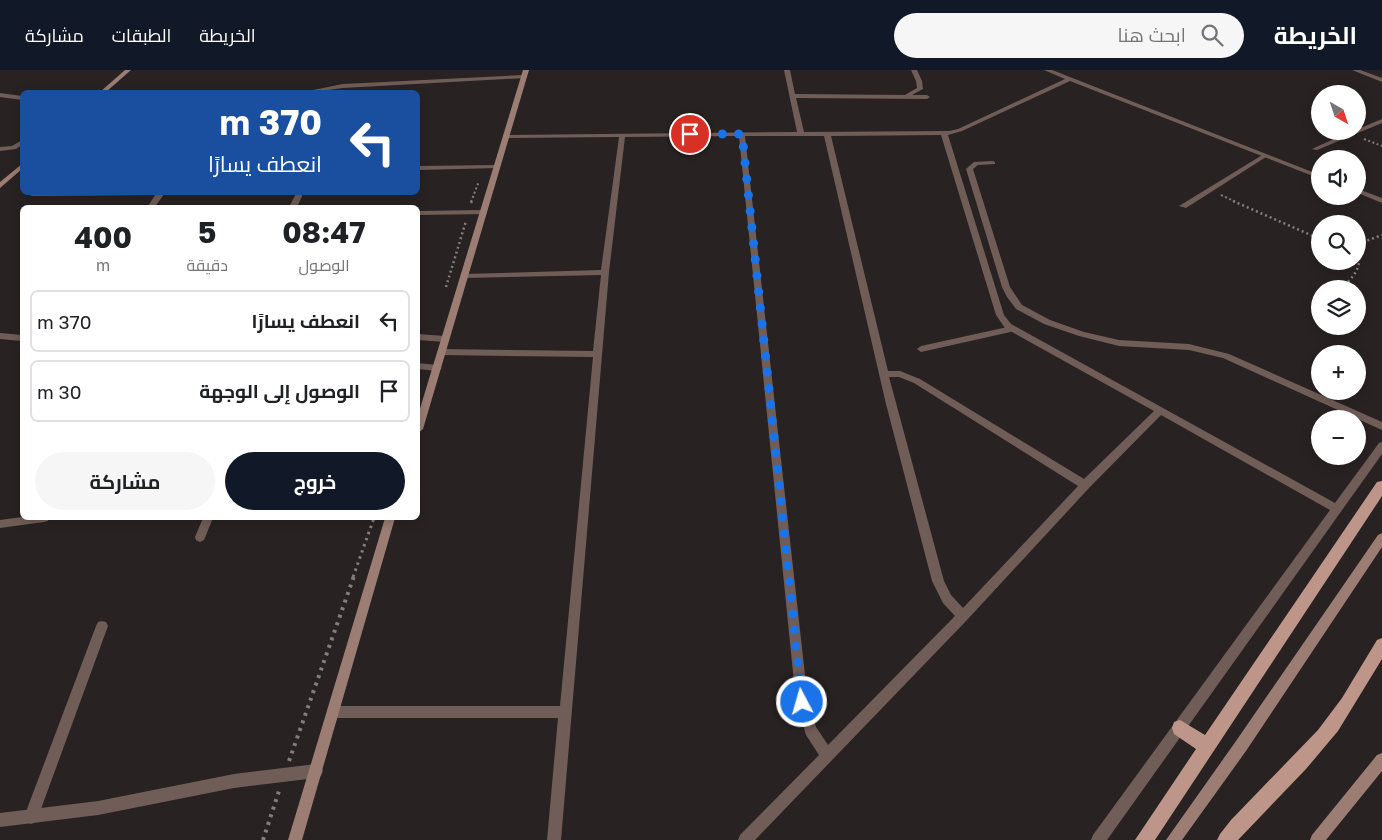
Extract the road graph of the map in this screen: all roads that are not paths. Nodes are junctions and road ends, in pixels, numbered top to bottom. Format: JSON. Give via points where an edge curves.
{"nodes":[{"id":1,"x":128,"y":70,"type":"edge"},
{"id":2,"x":787,"y":70,"type":"edge"},
{"id":3,"x":914,"y":70,"type":"edge"},
{"id":4,"x":1047,"y":70,"type":"edge"},
{"id":5,"x":1355,"y":70,"type":"edge"},
{"id":6,"x":525,"y":74,"type":"edge"},
{"id":7,"x":1069,"y":79,"type":"junction"},
{"id":8,"x":1382,"y":80,"type":"edge"},
{"id":9,"x":343,"y":86,"type":"junction"},
{"id":10,"x":105,"y":90,"type":"edge"},
{"id":11,"x":318,"y":90,"type":"edge"},
{"id":12,"x":340,"y":90,"type":"edge"},
{"id":13,"x":0,"y":95,"type":"edge"},
{"id":14,"x":793,"y":96,"type":"junction"},
{"id":15,"x":904,"y":96,"type":"junction"},
{"id":16,"x":927,"y":97,"type":"dead end"},
{"id":17,"x":20,"y":98,"type":"edge"},
{"id":18,"x":1382,"y":121,"type":"edge"},
{"id":19,"x":1366,"y":127,"type":"edge"},
{"id":20,"x":944,"y":133,"type":"junction"},
{"id":21,"x":742,"y":134,"type":"junction"},
{"id":22,"x":801,"y":134,"type":"junction"},
{"id":23,"x":827,"y":134,"type":"junction"},
{"id":24,"x":622,"y":135,"type":"junction"},
{"id":25,"x":506,"y":136,"type":"junction"},
{"id":26,"x":1336,"y":140,"type":"edge"},
{"id":27,"x":20,"y":144,"type":"edge"},
{"id":28,"x":0,"y":149,"type":"edge"},
{"id":29,"x":1315,"y":149,"type":"dead end"},
{"id":30,"x":1264,"y":156,"type":"junction"},
{"id":31,"x":993,"y":163,"type":"dead end"},
{"id":32,"x":496,"y":167,"type":"junction"},
{"id":33,"x":20,"y":168,"type":"edge"},
{"id":34,"x":420,"y":168,"type":"edge"},
{"id":35,"x":1311,"y":174,"type":"edge"},
{"id":36,"x":0,"y":186,"type":"edge"},
{"id":37,"x":1366,"y":194,"type":"edge"},
{"id":38,"x":299,"y":195,"type":"edge"},
{"id":39,"x":1382,"y":201,"type":"edge"},
{"id":40,"x":294,"y":205,"type":"dead end"},
{"id":41,"x":1183,"y":206,"type":"dead end"},
{"id":42,"x":420,"y":212,"type":"edge"},
{"id":43,"x":483,"y":212,"type":"junction"},
{"id":44,"x":605,"y":272,"type":"junction"},
{"id":45,"x":464,"y":276,"type":"junction"},
{"id":46,"x":1012,"y":329,"type":"junction"},
{"id":47,"x":0,"y":336,"type":"edge"},
{"id":48,"x":420,"y":337,"type":"edge"},
{"id":49,"x":20,"y":338,"type":"edge"},
{"id":50,"x":445,"y":339,"type":"junction"},
{"id":51,"x":921,"y":349,"type":"dead end"},
{"id":52,"x":441,"y":352,"type":"junction"},
{"id":53,"x":598,"y":354,"type":"junction"},
{"id":54,"x":420,"y":366,"type":"edge"},
{"id":55,"x":437,"y":368,"type":"junction"},
{"id":56,"x":884,"y":374,"type":"junction"},
{"id":57,"x":1161,"y":410,"type":"junction"},
{"id":58,"x":420,"y":423,"type":"edge"},
{"id":59,"x":1382,"y":426,"type":"edge"},
{"id":60,"x":1382,"y":446,"type":"edge"},
{"id":61,"x":1085,"y":485,"type":"junction"},
{"id":62,"x":1382,"y":486,"type":"edge"},
{"id":63,"x":1336,"y":508,"type":"junction"},
{"id":64,"x":29,"y":520,"type":"edge"},
{"id":65,"x":207,"y":520,"type":"edge"},
{"id":66,"x":389,"y":520,"type":"edge"},
{"id":67,"x":0,"y":524,"type":"edge"},
{"id":68,"x":200,"y":537,"type":"dead end"},
{"id":69,"x":1382,"y":538,"type":"edge"},
{"id":70,"x":964,"y":616,"type":"junction"},
{"id":71,"x":102,"y":626,"type":"dead end"},
{"id":72,"x":1380,"y":654,"type":"edge"},
{"id":73,"x":333,"y":712,"type":"junction"},
{"id":74,"x":566,"y":712,"type":"junction"},
{"id":75,"x":1180,"y":728,"type":"junction"},
{"id":76,"x":1207,"y":747,"type":"junction"},
{"id":77,"x":827,"y":755,"type":"junction"},
{"id":78,"x":1382,"y":760,"type":"edge"},
{"id":79,"x":316,"y":770,"type":"junction"},
{"id":80,"x":32,"y":817,"type":"junction"},
{"id":81,"x":0,"y":820,"type":"edge"},
{"id":82,"x":295,"y":840,"type":"edge"},
{"id":83,"x":554,"y":840,"type":"edge"},
{"id":84,"x":745,"y":840,"type":"edge"},
{"id":85,"x":1098,"y":840,"type":"edge"},
{"id":86,"x":1144,"y":840,"type":"edge"},
{"id":87,"x":1173,"y":840,"type":"edge"},
{"id":88,"x":1226,"y":840,"type":"edge"},
{"id":89,"x":1317,"y":840,"type":"edge"}],
"edges":[{"from":1,"to":10,"type":"main road"},
{"from":2,"to":14,"type":"street"},
{"from":3,"to":15,"type":"street","via":[[920,89]]},
{"from":4,"to":7,"type":"street"},
{"from":5,"to":8,"type":"street"},
{"from":6,"to":9,"type":"street"},
{"from":6,"to":25,"type":"main road"},
{"from":7,"to":20,"type":"street","via":[[960,130]]},
{"from":7,"to":30,"type":"street"},
{"from":9,"to":11,"type":"street"},
{"from":9,"to":12,"type":"street"},
{"from":13,"to":17,"type":"street"},
{"from":14,"to":15,"type":"street"},
{"from":14,"to":22,"type":"street"},
{"from":15,"to":16,"type":"street"},
{"from":18,"to":19,"type":"street"},
{"from":20,"to":23,"type":"street"},
{"from":20,"to":46,"type":"street","via":[[1000,315]]},
{"from":21,"to":22,"type":"street"},
{"from":21,"to":24,"type":"street"},
{"from":21,"to":77,"type":"street","via":[[802,702],[811,730]]},
{"from":22,"to":23,"type":"street"},
{"from":23,"to":56,"type":"street"},
{"from":24,"to":25,"type":"street"},
{"from":24,"to":44,"type":"street"},
{"from":25,"to":32,"type":"main road"},
{"from":26,"to":29,"type":"street"},
{"from":27,"to":28,"type":"street","via":[[14,148]]},
{"from":30,"to":35,"type":"street"},
{"from":30,"to":41,"type":"street"},
{"from":31,"to":59,"type":"street","via":[[976,163],[969,169],[1006,287],[1014,302],[1024,311],[1064,328],[1106,340],[1189,347],[1226,356]]},
{"from":32,"to":34,"type":"street"},
{"from":32,"to":43,"type":"main road"},
{"from":33,"to":36,"type":"main road"},
{"from":37,"to":39,"type":"street"},
{"from":38,"to":40,"type":"street"},
{"from":42,"to":43,"type":"street"},
{"from":43,"to":45,"type":"main road"},
{"from":44,"to":45,"type":"street"},
{"from":44,"to":53,"type":"street"},
{"from":45,"to":50,"type":"main road"},
{"from":46,"to":51,"type":"street"},
{"from":46,"to":57,"type":"street"},
{"from":47,"to":49,"type":"street"},
{"from":48,"to":50,"type":"street"},
{"from":50,"to":52,"type":"main road"},
{"from":52,"to":53,"type":"street"},
{"from":52,"to":55,"type":"main road"},
{"from":53,"to":74,"type":"street"},
{"from":54,"to":55,"type":"street"},
{"from":55,"to":58,"type":"main road"},
{"from":56,"to":61,"type":"street","via":[[900,374],[918,381]]},
{"from":56,"to":70,"type":"street","via":[[938,581],[947,599]]},
{"from":57,"to":61,"type":"street"},
{"from":57,"to":63,"type":"street"},
{"from":60,"to":63,"type":"street"},
{"from":61,"to":70,"type":"street"},
{"from":62,"to":76,"type":"main road"},
{"from":63,"to":75,"type":"street"},
{"from":64,"to":67,"type":"street"},
{"from":65,"to":68,"type":"street"},
{"from":66,"to":73,"type":"main road"},
{"from":69,"to":87,"type":"main road"},
{"from":70,"to":77,"type":"street"},
{"from":71,"to":80,"type":"street"},
{"from":72,"to":88,"type":"main road","via":[[1325,735]]},
{"from":73,"to":74,"type":"street"},
{"from":73,"to":79,"type":"main road"},
{"from":74,"to":83,"type":"street"},
{"from":75,"to":76,"type":"main road"},
{"from":75,"to":85,"type":"street"},
{"from":76,"to":86,"type":"main road"},
{"from":77,"to":84,"type":"street"},
{"from":78,"to":89,"type":"main road"},
{"from":79,"to":80,"type":"street","via":[[234,781],[98,808]]},
{"from":79,"to":82,"type":"main road"},
{"from":80,"to":81,"type":"street"}]}
